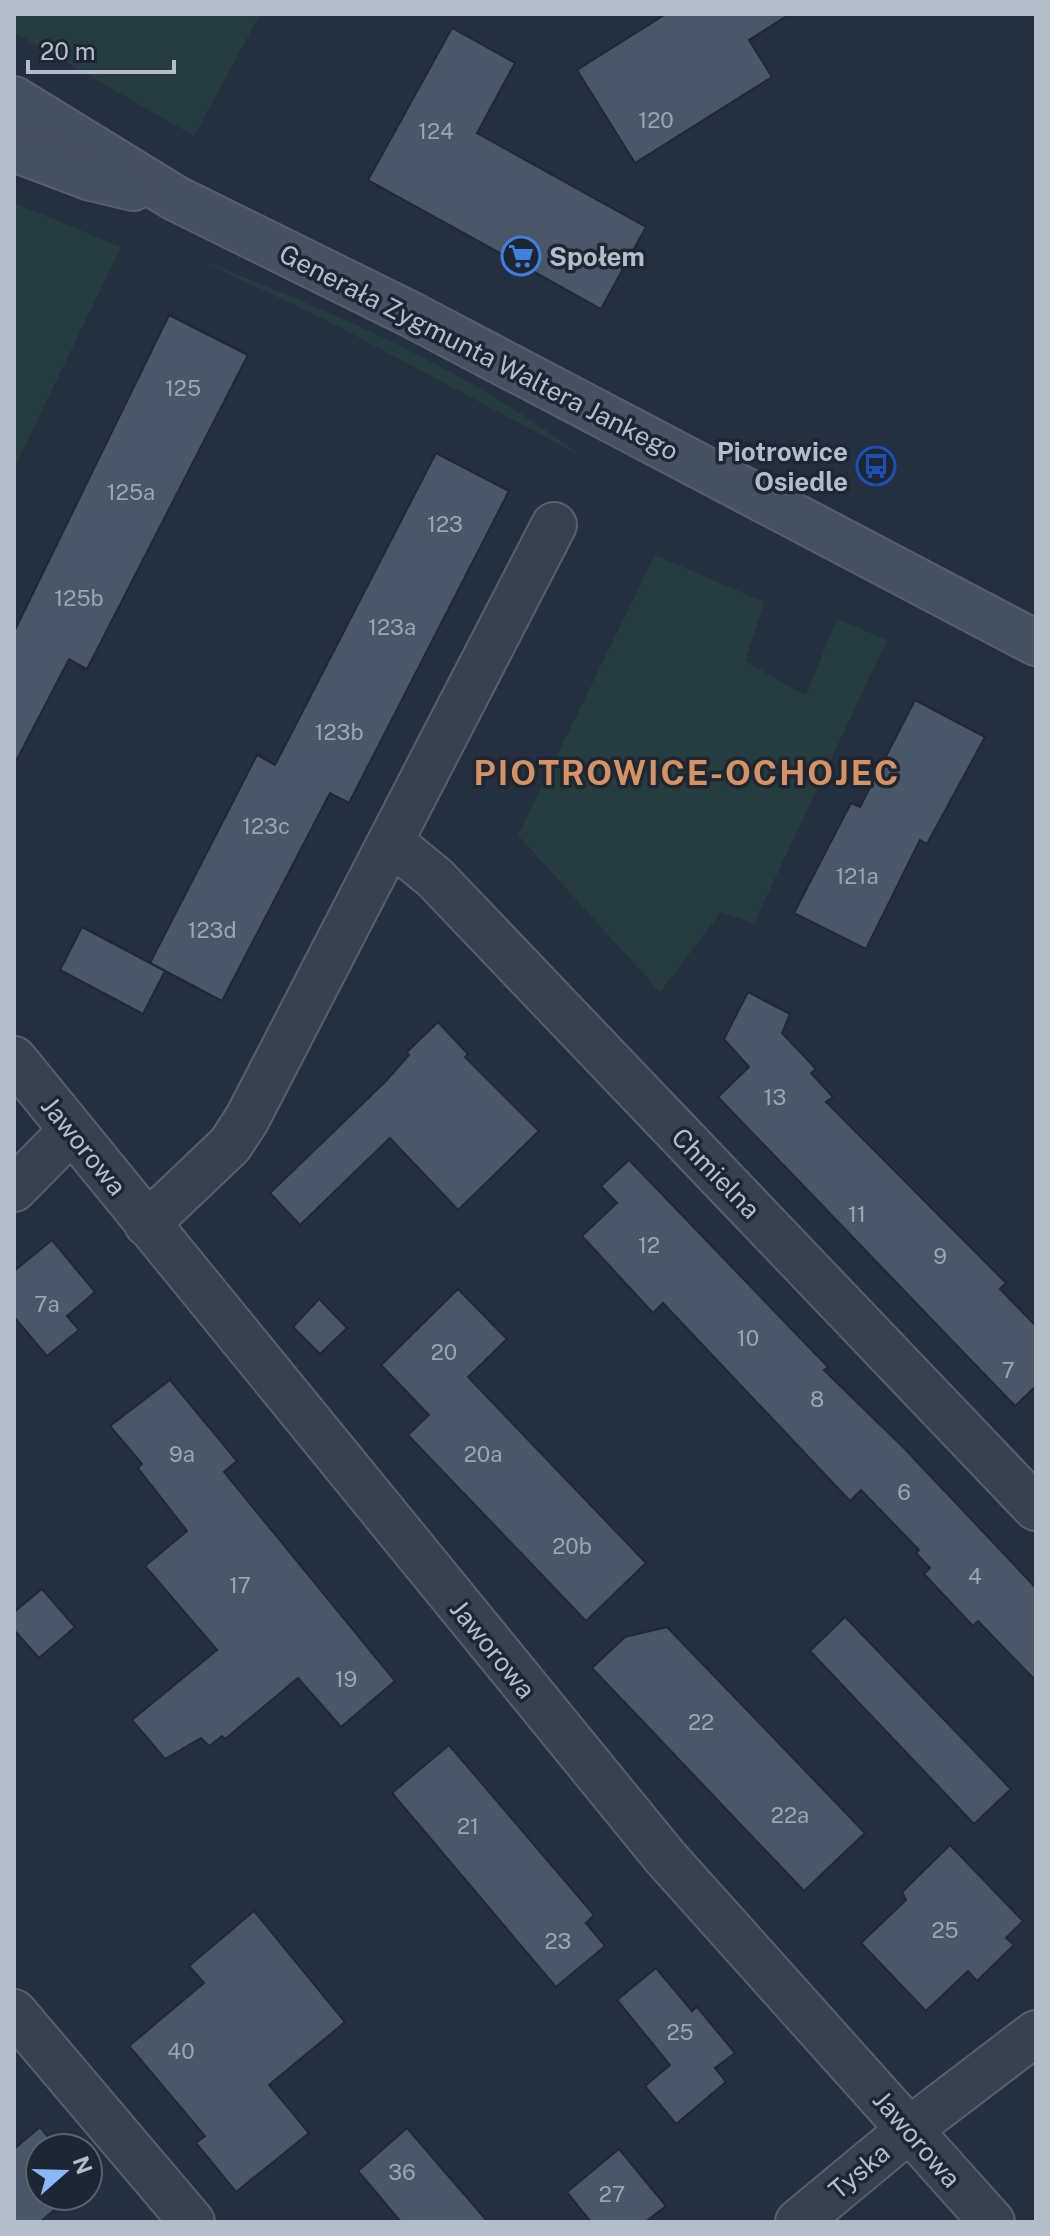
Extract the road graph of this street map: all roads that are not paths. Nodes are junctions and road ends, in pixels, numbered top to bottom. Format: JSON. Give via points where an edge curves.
{"nodes":[{"id":1,"x":14,"y":99,"type":"edge"},
{"id":2,"x":14,"y":149,"type":"edge"},
{"id":3,"x":175,"y":198,"type":"junction"},
{"id":4,"x":554,"y":525,"type":"dead end"},
{"id":5,"x":1036,"y":643,"type":"edge"},
{"id":6,"x":391,"y":842,"type":"junction"},
{"id":7,"x":14,"y":1059,"type":"edge"},
{"id":8,"x":71,"y":1131,"type":"junction"},
{"id":9,"x":14,"y":1189,"type":"edge"},
{"id":10,"x":147,"y":1224,"type":"junction"},
{"id":11,"x":1036,"y":1508,"type":"edge"},
{"id":12,"x":14,"y":2012,"type":"edge"},
{"id":13,"x":1036,"y":2033,"type":"edge"},
{"id":14,"x":910,"y":2129,"type":"junction"},
{"id":15,"x":192,"y":2222,"type":"edge"},
{"id":16,"x":798,"y":2222,"type":"edge"},
{"id":17,"x":992,"y":2222,"type":"edge"}],
"edges":[{"from":1,"to":3,"type":"street","name":"Generała Zygmunta Waltera Jankego"},
{"from":2,"to":3,"type":"street","name":"Generała Zygmunta Waltera Jankego","via":[[91,178]]},
{"from":3,"to":5,"type":"street","name":"Generała Zygmunta Waltera Jankego","via":[[436,328]]},
{"from":4,"to":6,"type":"street"},
{"from":6,"to":10,"type":"street","via":[[230,1145]]},
{"from":6,"to":11,"type":"street","name":"Chmielna","via":[[435,878]]},
{"from":7,"to":8,"type":"street","name":"Jaworowa"},
{"from":8,"to":9,"type":"street"},
{"from":8,"to":10,"type":"street","name":"Jaworowa"},
{"from":10,"to":14,"type":"street","name":"Jaworowa","via":[[665,1857]]},
{"from":12,"to":15,"type":"street"},
{"from":13,"to":14,"type":"street","name":"Tyska"},
{"from":14,"to":16,"type":"street","name":"Tyska"},
{"from":14,"to":17,"type":"street","name":"Jaworowa"}]}
